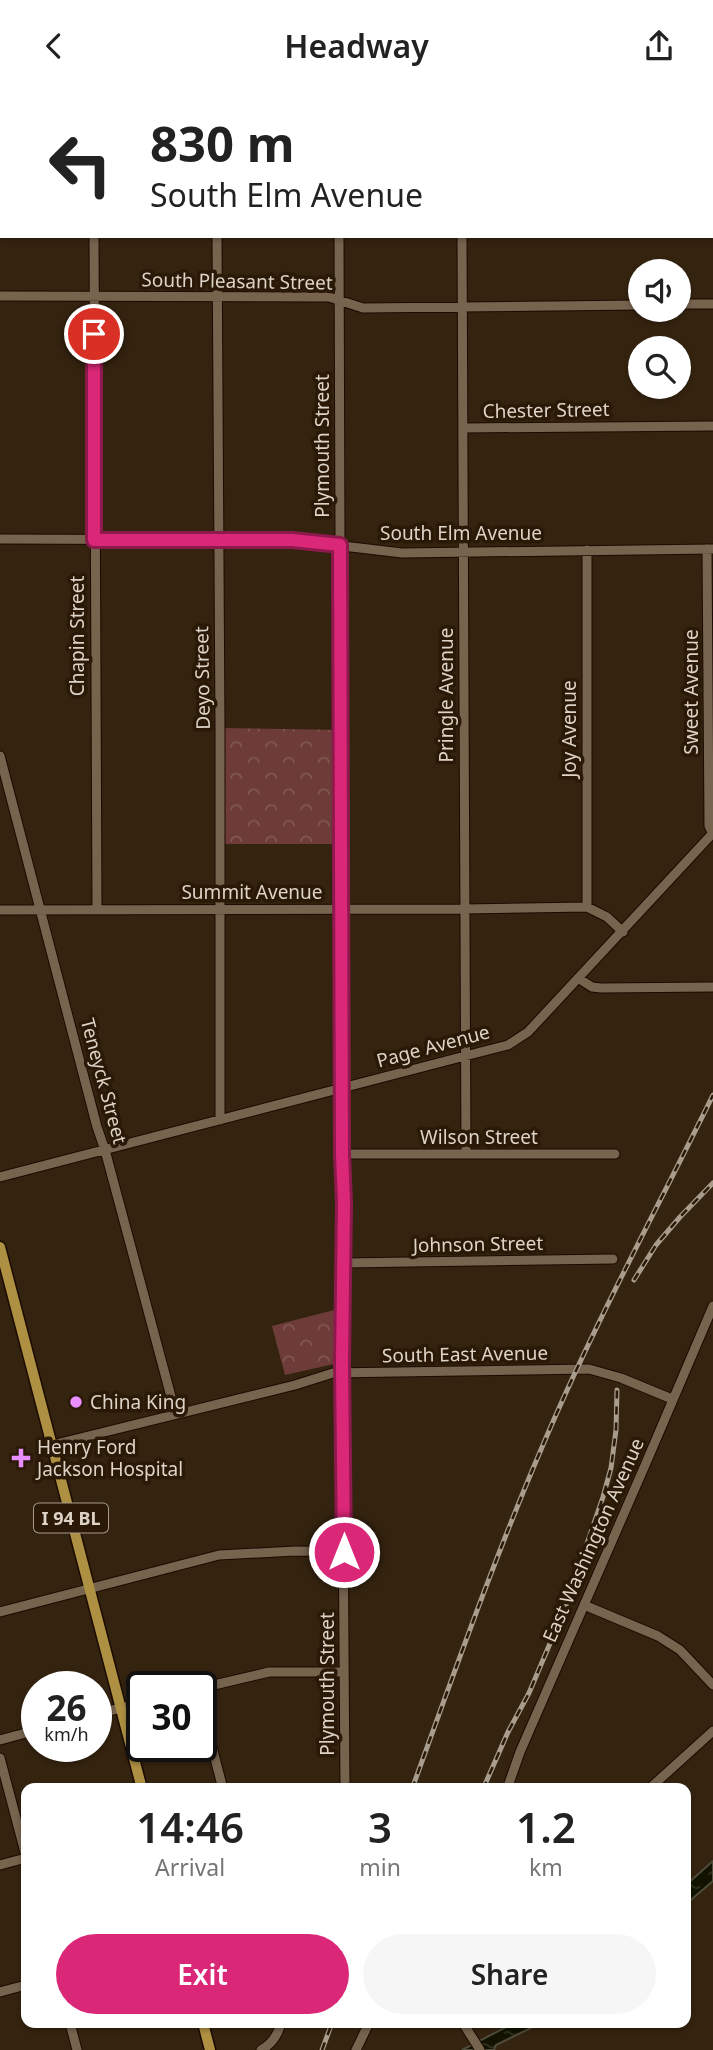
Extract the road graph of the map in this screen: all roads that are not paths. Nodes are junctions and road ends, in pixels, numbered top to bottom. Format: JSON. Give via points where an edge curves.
{"nodes":[{"id":1,"x":94,"y":238,"type":"edge"},
{"id":2,"x":216,"y":238,"type":"edge"},
{"id":3,"x":339,"y":238,"type":"edge"},
{"id":4,"x":462,"y":238,"type":"edge"},
{"id":5,"x":0,"y":296,"type":"edge"},
{"id":6,"x":94,"y":296,"type":"junction"},
{"id":7,"x":217,"y":296,"type":"junction"},
{"id":8,"x":339,"y":300,"type":"junction"},
{"id":9,"x":713,"y":304,"type":"edge"},
{"id":10,"x":628,"y":305,"type":"edge"},
{"id":11,"x":691,"y":305,"type":"edge"},
{"id":12,"x":462,"y":306,"type":"junction"},
{"id":13,"x":713,"y":426,"type":"edge"},
{"id":14,"x":463,"y":428,"type":"junction"},
{"id":15,"x":0,"y":539,"type":"edge"},
{"id":16,"x":218,"y":539,"type":"junction"},
{"id":17,"x":94,"y":540,"type":"junction"},
{"id":18,"x":340,"y":545,"type":"junction"},
{"id":19,"x":710,"y":549,"type":"edge"},
{"id":20,"x":587,"y":550,"type":"junction"},
{"id":21,"x":463,"y":552,"type":"junction"},
{"id":22,"x":0,"y":756,"type":"edge"},
{"id":23,"x":713,"y":833,"type":"edge"},
{"id":24,"x":587,"y":907,"type":"junction"},
{"id":25,"x":97,"y":909,"type":"junction"},
{"id":26,"x":342,"y":909,"type":"junction"},
{"id":27,"x":464,"y":909,"type":"junction"},
{"id":28,"x":0,"y":910,"type":"edge"},
{"id":29,"x":41,"y":910,"type":"junction"},
{"id":30,"x":219,"y":910,"type":"junction"},
{"id":31,"x":623,"y":932,"type":"junction"},
{"id":32,"x":578,"y":978,"type":"junction"},
{"id":33,"x":713,"y":986,"type":"edge"},
{"id":34,"x":466,"y":1056,"type":"junction"},
{"id":35,"x":343,"y":1087,"type":"junction"},
{"id":36,"x":220,"y":1120,"type":"junction"},
{"id":37,"x":105,"y":1150,"type":"junction"},
{"id":38,"x":342,"y":1154,"type":"junction"},
{"id":39,"x":466,"y":1154,"type":"junction"},
{"id":40,"x":615,"y":1154,"type":"dead end"},
{"id":41,"x":0,"y":1177,"type":"edge"},
{"id":42,"x":0,"y":1247,"type":"edge"},
{"id":43,"x":613,"y":1259,"type":"dead end"},
{"id":44,"x":344,"y":1263,"type":"junction"},
{"id":45,"x":713,"y":1306,"type":"edge"},
{"id":46,"x":343,"y":1373,"type":"junction"},
{"id":47,"x":672,"y":1399,"type":"junction"},
{"id":48,"x":178,"y":1413,"type":"junction"},
{"id":49,"x":52,"y":1445,"type":"junction"},
{"id":50,"x":344,"y":1552,"type":"junction"},
{"id":51,"x":90,"y":1588,"type":"junction"},
{"id":52,"x":584,"y":1605,"type":"junction"},
{"id":53,"x":0,"y":1612,"type":"edge"},
{"id":54,"x":344,"y":1672,"type":"junction"},
{"id":55,"x":217,"y":1684,"type":"edge"},
{"id":56,"x":713,"y":1685,"type":"edge"},
{"id":57,"x":126,"y":1707,"type":"edge"},
{"id":58,"x":121,"y":1708,"type":"junction"},
{"id":59,"x":112,"y":1710,"type":"edge"},
{"id":60,"x":713,"y":1731,"type":"edge"},
{"id":61,"x":21,"y":1734,"type":"edge"},
{"id":62,"x":0,"y":1740,"type":"edge"},
{"id":63,"x":0,"y":1758,"type":"edge"},
{"id":64,"x":216,"y":1762,"type":"edge"},
{"id":65,"x":140,"y":1783,"type":"edge"},
{"id":66,"x":221,"y":1783,"type":"edge"},
{"id":67,"x":345,"y":1783,"type":"edge"},
{"id":68,"x":509,"y":1783,"type":"edge"},
{"id":69,"x":656,"y":1783,"type":"edge"},
{"id":70,"x":21,"y":1838,"type":"edge"},
{"id":71,"x":21,"y":1859,"type":"edge"},
{"id":72,"x":0,"y":1865,"type":"edge"},
{"id":73,"x":21,"y":1986,"type":"edge"},
{"id":74,"x":0,"y":1992,"type":"edge"},
{"id":75,"x":71,"y":2028,"type":"edge"},
{"id":76,"x":205,"y":2028,"type":"edge"},
{"id":77,"x":279,"y":2028,"type":"edge"},
{"id":78,"x":367,"y":2028,"type":"edge"},
{"id":79,"x":466,"y":2028,"type":"edge"},
{"id":80,"x":77,"y":2050,"type":"edge"},
{"id":81,"x":210,"y":2050,"type":"edge"},
{"id":82,"x":261,"y":2050,"type":"edge"},
{"id":83,"x":356,"y":2050,"type":"edge"},
{"id":84,"x":480,"y":2050,"type":"edge"}],
"edges":[{"from":1,"to":6,"type":"street","name":"Chapin Street"},
{"from":2,"to":7,"type":"street","name":"Deyo Street"},
{"from":3,"to":8,"type":"street","name":"Plymouth Street"},
{"from":4,"to":12,"type":"street","name":"Pringle Avenue"},
{"from":5,"to":6,"type":"street","name":"South Pleasant Street"},
{"from":6,"to":7,"type":"street","name":"South Pleasant Street"},
{"from":6,"to":17,"type":"street","name":"Chapin Street"},
{"from":7,"to":8,"type":"street","name":"South Pleasant Street"},
{"from":7,"to":16,"type":"street","name":"Deyo Street"},
{"from":8,"to":12,"type":"street","name":"South Pleasant Street","via":[[363,309]]},
{"from":8,"to":18,"type":"street","name":"Plymouth Street"},
{"from":9,"to":11,"type":"street"},
{"from":10,"to":12,"type":"street","name":"South Pleasant Street"},
{"from":12,"to":14,"type":"street","name":"Pringle Avenue"},
{"from":13,"to":14,"type":"street","name":"Chester Street"},
{"from":14,"to":21,"type":"street","name":"Pringle Avenue"},
{"from":15,"to":17,"type":"street","name":"South Elm Avenue"},
{"from":16,"to":17,"type":"street","name":"South Elm Avenue"},
{"from":16,"to":18,"type":"street","name":"South Elm Avenue"},
{"from":16,"to":30,"type":"street","name":"Deyo Street"},
{"from":17,"to":25,"type":"street","name":"Chapin Street"},
{"from":18,"to":21,"type":"street","name":"South Elm Avenue","via":[[402,553]]},
{"from":18,"to":26,"type":"street","name":"Plymouth Street"},
{"from":19,"to":20,"type":"street","name":"South Elm Avenue"},
{"from":19,"to":23,"type":"street","name":"Sweet Avenue","via":[[709,826]]},
{"from":20,"to":21,"type":"street","name":"South Elm Avenue"},
{"from":20,"to":24,"type":"street","name":"Joy Avenue"},
{"from":21,"to":27,"type":"street","name":"Pringle Avenue"},
{"from":22,"to":29,"type":"street","name":"Teneyck Street"},
{"from":23,"to":31,"type":"street","name":"Page Avenue"},
{"from":24,"to":27,"type":"street","name":"Summit Avenue"},
{"from":24,"to":31,"type":"street"},
{"from":25,"to":29,"type":"street","name":"Summit Avenue"},
{"from":25,"to":30,"type":"street","name":"Summit Avenue"},
{"from":26,"to":27,"type":"street","name":"Summit Avenue"},
{"from":26,"to":30,"type":"street","name":"Summit Avenue"},
{"from":26,"to":35,"type":"street","name":"Plymouth Street"},
{"from":27,"to":34,"type":"street","name":"Pringle Avenue"},
{"from":28,"to":29,"type":"street","name":"Summit Avenue"},
{"from":29,"to":37,"type":"street","name":"Teneyck Street"},
{"from":30,"to":36,"type":"street","name":"Deyo Street"},
{"from":31,"to":32,"type":"street","name":"Page Avenue"},
{"from":32,"to":33,"type":"street","via":[[601,988]]},
{"from":32,"to":34,"type":"street","name":"Page Avenue","via":[[522,1037]]},
{"from":34,"to":35,"type":"street","name":"Page Avenue"},
{"from":34,"to":39,"type":"street","name":"Pringle Avenue"},
{"from":35,"to":36,"type":"street","name":"Page Avenue"},
{"from":35,"to":38,"type":"street","name":"Plymouth Street"},
{"from":36,"to":37,"type":"street","name":"Page Avenue"},
{"from":37,"to":41,"type":"street","name":"Page Avenue"},
{"from":37,"to":48,"type":"street","name":"Teneyck Street"},
{"from":38,"to":39,"type":"street","name":"Wilson Street"},
{"from":38,"to":44,"type":"street","name":"Plymouth Street"},
{"from":39,"to":40,"type":"street","name":"Wilson Street"},
{"from":42,"to":49,"type":"main road","number":"I 94 BL"},
{"from":43,"to":44,"type":"street","name":"Johnson Street"},
{"from":44,"to":46,"type":"street","name":"Plymouth Street"},
{"from":45,"to":47,"type":"street","name":"East Washington Avenue"},
{"from":46,"to":47,"type":"street","name":"South East Avenue","via":[[589,1369]]},
{"from":46,"to":48,"type":"street","name":"South East Avenue"},
{"from":46,"to":50,"type":"street","name":"Plymouth Street"},
{"from":47,"to":52,"type":"street","name":"East Washington Avenue"},
{"from":48,"to":49,"type":"street","name":"South East Avenue"},
{"from":49,"to":51,"type":"main road","number":"I 94 BL"},
{"from":50,"to":51,"type":"street","via":[[230,1553]]},
{"from":50,"to":54,"type":"street","name":"Plymouth Street"},
{"from":51,"to":53,"type":"street"},
{"from":51,"to":58,"type":"main road","number":"I 94 BL"},
{"from":52,"to":56,"type":"street","via":[[658,1636],[680,1650]]},
{"from":52,"to":68,"type":"street","name":"East Washington Avenue"},
{"from":54,"to":55,"type":"street","via":[[269,1672]]},
{"from":54,"to":67,"type":"street","name":"Plymouth Street"},
{"from":57,"to":58,"type":"street"},
{"from":58,"to":59,"type":"street"},
{"from":58,"to":65,"type":"main road","number":"I 94 BL"},
{"from":60,"to":69,"type":"street"},
{"from":61,"to":62,"type":"street"},
{"from":63,"to":70,"type":"street"},
{"from":64,"to":66,"type":"street"},
{"from":71,"to":72,"type":"street"},
{"from":73,"to":74,"type":"street"},
{"from":75,"to":80,"type":"street"},
{"from":76,"to":81,"type":"main road"},
{"from":77,"to":82,"type":"street"},
{"from":78,"to":83,"type":"street"},
{"from":79,"to":84,"type":"street"}]}
